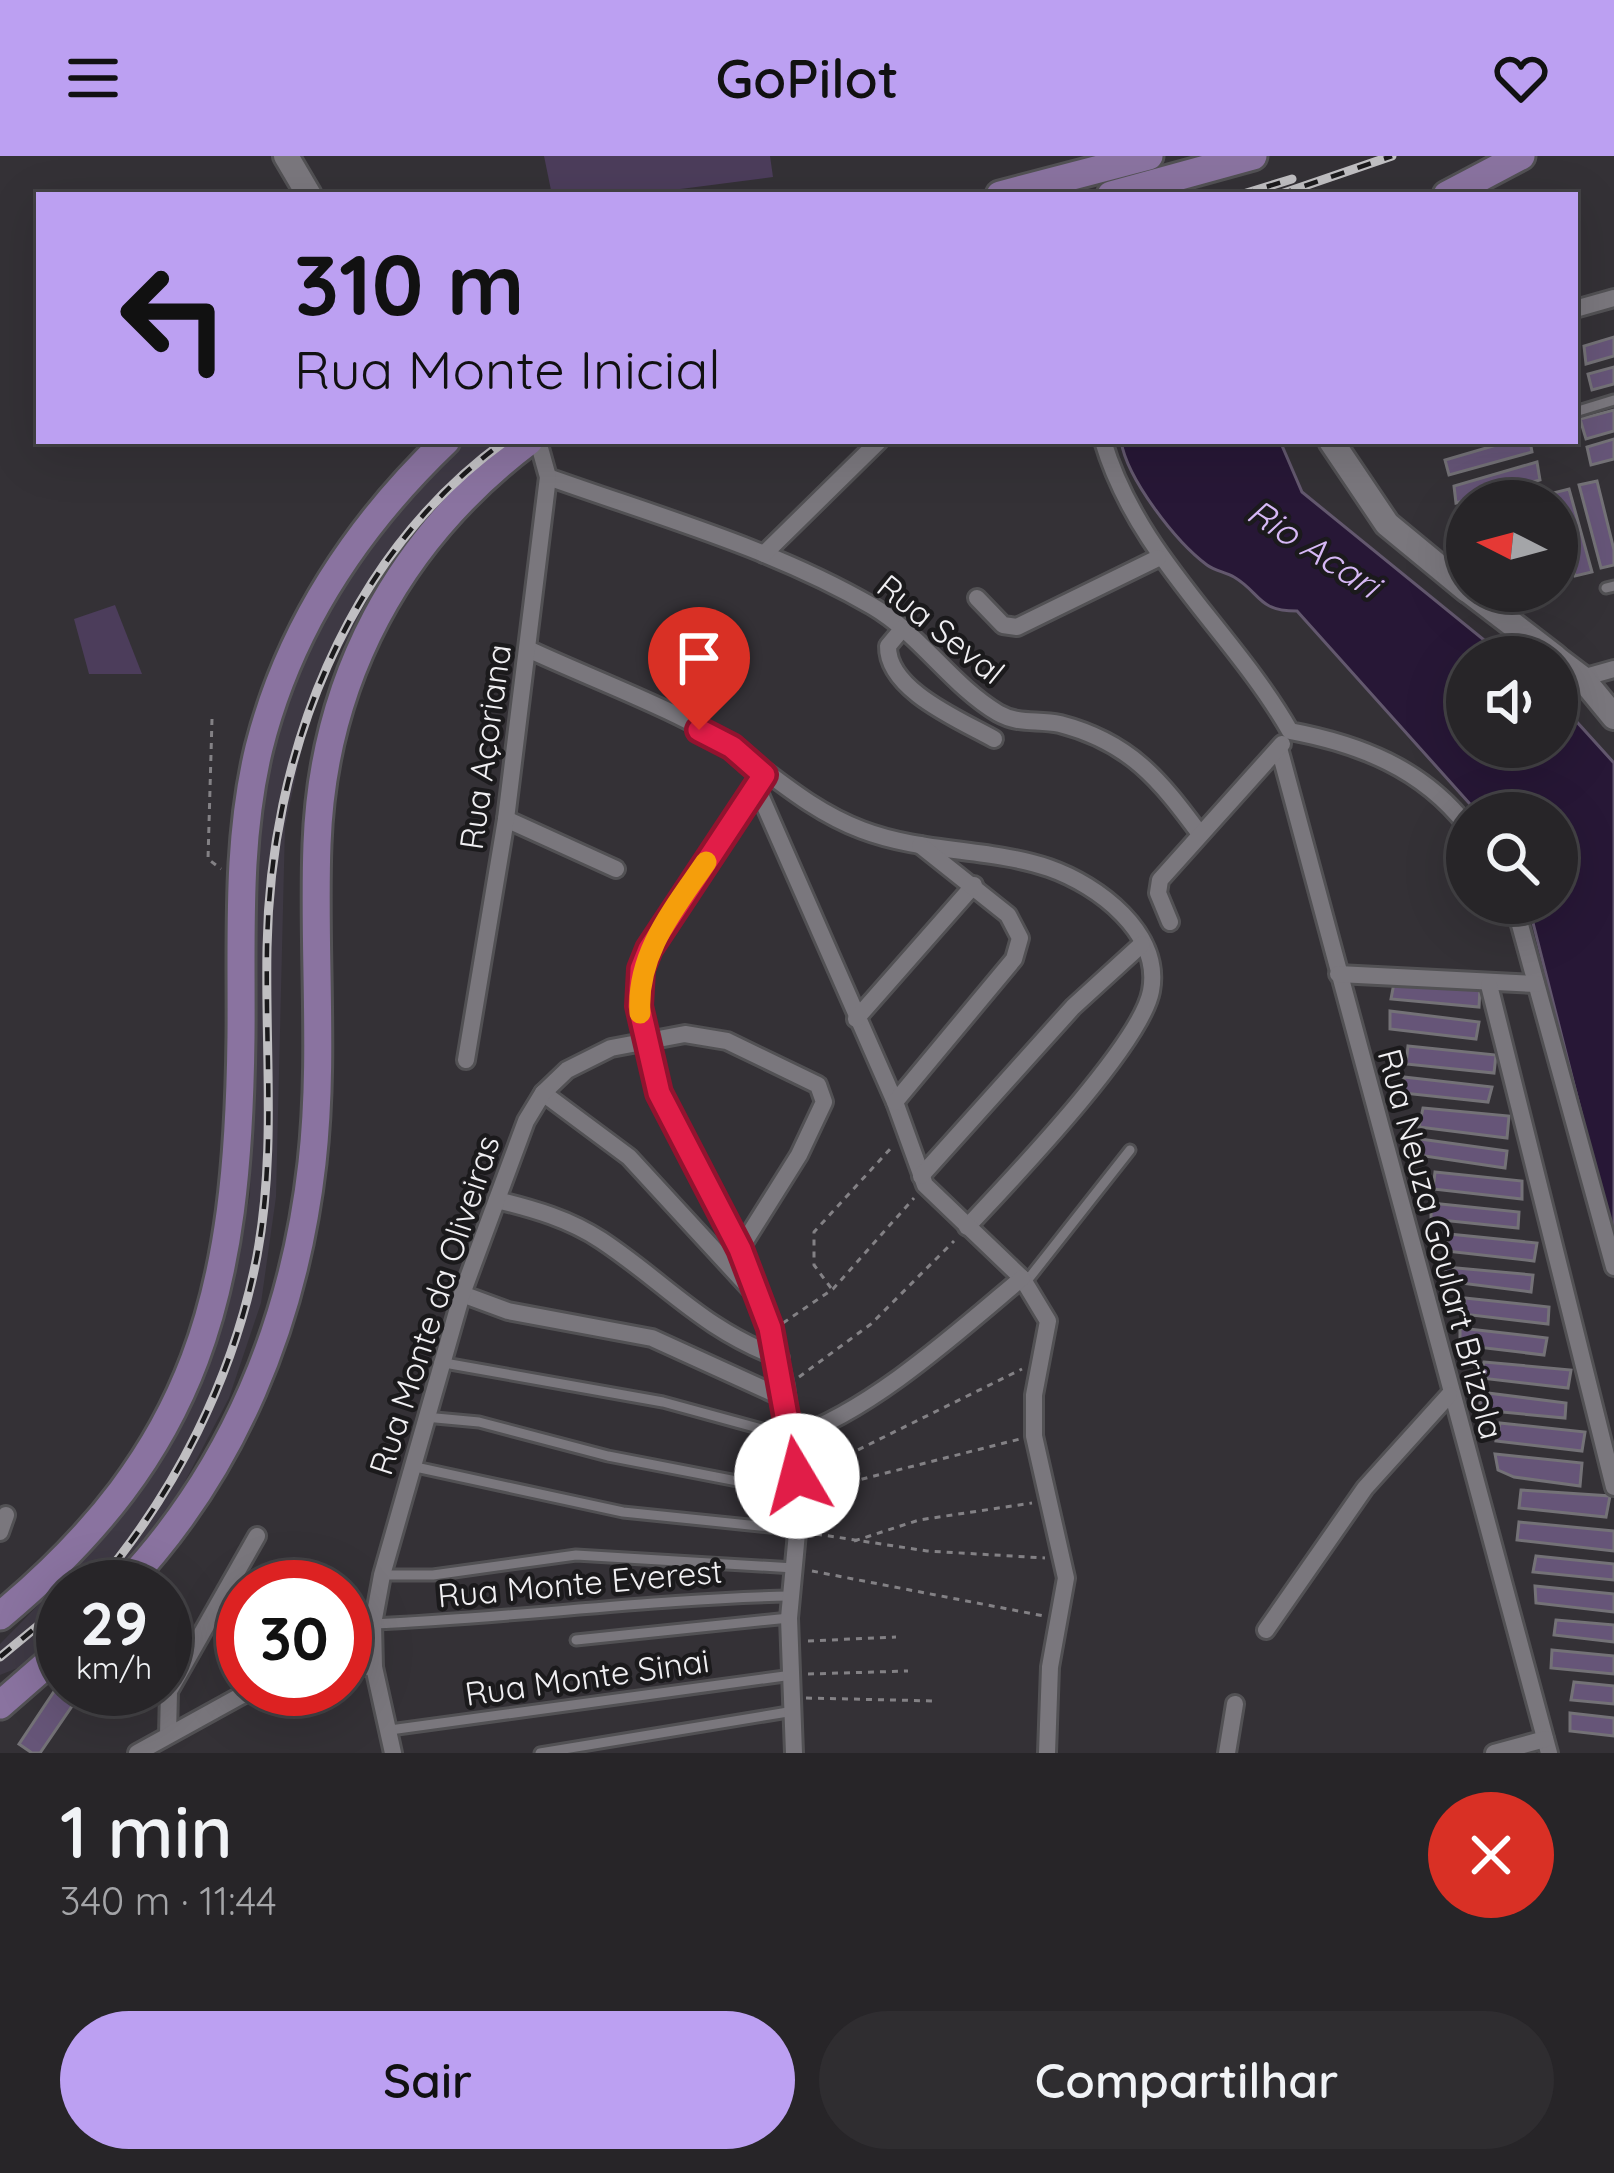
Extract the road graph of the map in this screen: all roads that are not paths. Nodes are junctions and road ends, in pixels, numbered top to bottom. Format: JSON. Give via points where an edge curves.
{"nodes":[{"id":1,"x":286,"y":156,"type":"edge"},
{"id":2,"x":1149,"y":156,"type":"edge"},
{"id":3,"x":1252,"y":156,"type":"edge"},
{"id":4,"x":1521,"y":156,"type":"edge"},
{"id":5,"x":307,"y":192,"type":"edge"},
{"id":6,"x":1012,"y":192,"type":"edge"},
{"id":7,"x":1123,"y":192,"type":"edge"},
{"id":8,"x":1453,"y":192,"type":"edge"},
{"id":9,"x":1614,"y":298,"type":"edge"},
{"id":10,"x":1578,"y":308,"type":"edge"},
{"id":11,"x":1614,"y":400,"type":"edge"},
{"id":12,"x":1578,"y":411,"type":"edge"},
{"id":13,"x":443,"y":444,"type":"edge"},
{"id":14,"x":529,"y":444,"type":"edge"},
{"id":15,"x":534,"y":444,"type":"edge"},
{"id":16,"x":876,"y":444,"type":"edge"},
{"id":17,"x":1104,"y":444,"type":"edge"},
{"id":18,"x":1333,"y":444,"type":"edge"},
{"id":19,"x":548,"y":477,"type":"junction"},
{"id":20,"x":764,"y":554,"type":"junction"},
{"id":21,"x":1159,"y":557,"type":"junction"},
{"id":22,"x":1446,"y":572,"type":"edge"},
{"id":23,"x":977,"y":598,"type":"dead end"},
{"id":24,"x":1496,"y":612,"type":"edge"},
{"id":25,"x":902,"y":628,"type":"junction"},
{"id":26,"x":1528,"y":636,"type":"edge"},
{"id":27,"x":528,"y":649,"type":"junction"},
{"id":28,"x":1614,"y":669,"type":"edge"},
{"id":29,"x":1578,"y":675,"type":"edge"},
{"id":30,"x":1582,"y":678,"type":"junction"},
{"id":31,"x":1614,"y":717,"type":"edge"},
{"id":32,"x":1290,"y":731,"type":"junction"},
{"id":33,"x":994,"y":739,"type":"dead end"},
{"id":34,"x":1280,"y":748,"type":"junction"},
{"id":35,"x":760,"y":782,"type":"junction"},
{"id":36,"x":1446,"y":806,"type":"edge"},
{"id":37,"x":506,"y":819,"type":"junction"},
{"id":38,"x":1201,"y":834,"type":"junction"},
{"id":39,"x":917,"y":842,"type":"junction"},
{"id":40,"x":616,"y":869,"type":"dead end"},
{"id":41,"x":974,"y":885,"type":"junction"},
{"id":42,"x":1170,"y":922,"type":"dead end"},
{"id":43,"x":1520,"y":924,"type":"edge"},
{"id":44,"x":1142,"y":944,"type":"junction"},
{"id":45,"x":1338,"y":974,"type":"junction"},
{"id":46,"x":1536,"y":984,"type":"junction"},
{"id":47,"x":1489,"y":985,"type":"junction"},
{"id":48,"x":856,"y":1018,"type":"junction"},
{"id":49,"x":643,"y":1040,"type":"junction"},
{"id":50,"x":466,"y":1060,"type":"dead end"},
{"id":51,"x":544,"y":1093,"type":"junction"},
{"id":52,"x":896,"y":1102,"type":"junction"},
{"id":53,"x":1130,"y":1150,"type":"dead end"},
{"id":54,"x":923,"y":1180,"type":"junction"},
{"id":55,"x":497,"y":1200,"type":"junction"},
{"id":56,"x":967,"y":1227,"type":"junction"},
{"id":57,"x":740,"y":1249,"type":"junction"},
{"id":58,"x":1614,"y":1267,"type":"edge"},
{"id":59,"x":1024,"y":1280,"type":"junction"},
{"id":60,"x":462,"y":1294,"type":"junction"},
{"id":61,"x":758,"y":1297,"type":"junction"},
{"id":62,"x":780,"y":1358,"type":"junction"},
{"id":63,"x":439,"y":1362,"type":"junction"},
{"id":64,"x":786,"y":1392,"type":"junction"},
{"id":65,"x":1449,"y":1395,"type":"junction"},
{"id":66,"x":424,"y":1417,"type":"junction"},
{"id":67,"x":792,"y":1437,"type":"junction"},
{"id":68,"x":411,"y":1466,"type":"junction"},
{"id":69,"x":798,"y":1485,"type":"junction"},
{"id":70,"x":1614,"y":1487,"type":"edge"},
{"id":71,"x":800,"y":1530,"type":"junction"},
{"id":72,"x":257,"y":1536,"type":"dead end"},
{"id":73,"x":146,"y":1560,"type":"edge"},
{"id":74,"x":794,"y":1568,"type":"junction"},
{"id":75,"x":382,"y":1574,"type":"junction"},
{"id":76,"x":791,"y":1596,"type":"junction"},
{"id":77,"x":0,"y":1616,"type":"edge"},
{"id":78,"x":789,"y":1618,"type":"junction"},
{"id":79,"x":373,"y":1624,"type":"junction"},
{"id":80,"x":1266,"y":1630,"type":"dead end"},
{"id":81,"x":576,"y":1640,"type":"dead end"},
{"id":82,"x":374,"y":1667,"type":"joint"},
{"id":83,"x":36,"y":1674,"type":"edge"},
{"id":84,"x":792,"y":1675,"type":"junction"},
{"id":85,"x":794,"y":1704,"type":"junction"},
{"id":86,"x":1235,"y":1704,"type":"dead end"},
{"id":87,"x":0,"y":1705,"type":"edge"},
{"id":88,"x":216,"y":1709,"type":"edge"},
{"id":89,"x":390,"y":1730,"type":"junction"},
{"id":90,"x":168,"y":1735,"type":"junction"},
{"id":91,"x":1547,"y":1746,"type":"edge"},
{"id":92,"x":148,"y":1750,"type":"edge"},
{"id":93,"x":393,"y":1753,"type":"edge"},
{"id":94,"x":540,"y":1753,"type":"edge"},
{"id":95,"x":794,"y":1753,"type":"edge"},
{"id":96,"x":1046,"y":1753,"type":"edge"},
{"id":97,"x":1227,"y":1753,"type":"edge"},
{"id":98,"x":1494,"y":1753,"type":"edge"}],
"edges":[{"from":1,"to":5,"type":"street"},
{"from":2,"to":6,"type":"main road"},
{"from":3,"to":7,"type":"main road"},
{"from":4,"to":8,"type":"main road"},
{"from":9,"to":10,"type":"street"},
{"from":11,"to":12,"type":"lane"},
{"from":13,"to":77,"type":"main road","via":[[358,536],[289,660],[260,743],[240,870],[234,1192],[209,1323],[176,1409],[127,1490],[54,1572]]},
{"from":14,"to":73,"type":"main road","via":[[458,500],[412,554],[352,663],[332,731],[317,842],[313,1159],[293,1266],[267,1363],[237,1427],[188,1511]]},
{"from":15,"to":19,"type":"street","name":"Rua Açoriana"},
{"from":16,"to":20,"type":"street"},
{"from":17,"to":21,"type":"street"},
{"from":18,"to":22,"type":"street","via":[[1387,524]]},
{"from":19,"to":20,"type":"street","name":"Rua Seval"},
{"from":19,"to":27,"type":"street","name":"Rua Açoriana"},
{"from":20,"to":25,"type":"street","name":"Rua Seval"},
{"from":21,"to":23,"type":"street","via":[[1017,627],[1004,625]]},
{"from":21,"to":32,"type":"street","via":[[1247,663]]},
{"from":24,"to":26,"type":"street"},
{"from":25,"to":33,"type":"street","via":[[887,646],[892,668]]},
{"from":25,"to":38,"type":"street","name":"Rua Seval","via":[[991,709],[1013,721],[1060,724],[1127,752],[1150,768]]},
{"from":27,"to":35,"type":"street","via":[[732,747]]},
{"from":27,"to":37,"type":"street","name":"Rua Açoriana"},
{"from":28,"to":30,"type":"street"},
{"from":29,"to":30,"type":"street"},
{"from":30,"to":31,"type":"street"},
{"from":32,"to":34,"type":"street"},
{"from":32,"to":36,"type":"street","via":[[1357,744]]},
{"from":34,"to":38,"type":"street"},
{"from":34,"to":45,"type":"street","name":"Rua Neuza Goulart Brizola"},
{"from":35,"to":39,"type":"street","via":[[864,831]]},
{"from":35,"to":48,"type":"street"},
{"from":35,"to":49,"type":"street","via":[[649,949],[638,986]]},
{"from":37,"to":40,"type":"street"},
{"from":37,"to":50,"type":"street","name":"Rua Açoriana"},
{"from":38,"to":42,"type":"street","via":[[1158,884]]},
{"from":39,"to":41,"type":"street"},
{"from":39,"to":44,"type":"street","via":[[1078,880],[1116,907]]},
{"from":41,"to":48,"type":"street"},
{"from":41,"to":52,"type":"street","via":[[1016,926],[1018,951]]},
{"from":43,"to":46,"type":"street"},
{"from":44,"to":54,"type":"street","via":[[1073,1007]]},
{"from":44,"to":56,"type":"street","via":[[1153,970],[1150,995],[1129,1035]]},
{"from":45,"to":47,"type":"street"},
{"from":45,"to":65,"type":"street","name":"Rua Neuza Goulart Brizola"},
{"from":46,"to":47,"type":"street"},
{"from":46,"to":58,"type":"street"},
{"from":47,"to":70,"type":"street"},
{"from":48,"to":52,"type":"street"},
{"from":49,"to":51,"type":"street","name":"Rua Monte da Oliveiras","via":[[590,1057]]},
{"from":49,"to":57,"type":"street","via":[[678,1138]]},
{"from":49,"to":57,"type":"street","name":"Rua Monte da Oliveiras","via":[[685,1034],[728,1041],[824,1093],[799,1155]]},
{"from":51,"to":55,"type":"street","name":"Rua Monte da Oliveiras"},
{"from":51,"to":61,"type":"street","via":[[629,1157]]},
{"from":52,"to":54,"type":"street"},
{"from":53,"to":59,"type":"lane"},
{"from":54,"to":56,"type":"street"},
{"from":55,"to":60,"type":"street","name":"Rua Monte da Oliveiras"},
{"from":55,"to":62,"type":"street","via":[[567,1221],[700,1319]]},
{"from":56,"to":59,"type":"street"},
{"from":57,"to":61,"type":"street"},
{"from":59,"to":67,"type":"street","via":[[894,1377]]},
{"from":59,"to":96,"type":"street","via":[[1048,1321],[1034,1436],[1064,1558]]},
{"from":60,"to":63,"type":"street","name":"Rua Monte da Oliveiras"},
{"from":60,"to":64,"type":"street","via":[[508,1311],[652,1338]]},
{"from":61,"to":62,"type":"street"},
{"from":62,"to":64,"type":"street"},
{"from":63,"to":66,"type":"street","name":"Rua Monte da Oliveiras"},
{"from":63,"to":67,"type":"lane","via":[[662,1402]]},
{"from":64,"to":67,"type":"street"},
{"from":65,"to":80,"type":"street","via":[[1365,1488]]},
{"from":65,"to":91,"type":"street","name":"Rua Neuza Goulart Brizola"},
{"from":66,"to":68,"type":"street","name":"Rua Monte da Oliveiras"},
{"from":66,"to":69,"type":"lane"},
{"from":67,"to":69,"type":"street"},
{"from":68,"to":71,"type":"lane","via":[[623,1511]]},
{"from":68,"to":75,"type":"street","name":"Rua Monte da Oliveiras"},
{"from":69,"to":71,"type":"street"},
{"from":71,"to":74,"type":"street"},
{"from":72,"to":90,"type":"street","via":[[169,1691]]},
{"from":74,"to":75,"type":"lane","via":[[577,1555]]},
{"from":74,"to":76,"type":"street"},
{"from":75,"to":79,"type":"street","name":"Rua Monte da Oliveiras"},
{"from":76,"to":78,"type":"street"},
{"from":76,"to":79,"type":"lane","name":"Rua Monte Everest"},
{"from":78,"to":81,"type":"lane","name":"Rua Monte Sinai"},
{"from":78,"to":84,"type":"street"},
{"from":79,"to":82,"type":"street","name":"Rua Monte da Oliveiras"},
{"from":82,"to":89,"type":"street","name":"Rua Monte da Oliveiras"},
{"from":83,"to":87,"type":"main road"},
{"from":84,"to":85,"type":"street"},
{"from":84,"to":89,"type":"lane","name":"Rua Monte Sinai"},
{"from":85,"to":94,"type":"lane"},
{"from":85,"to":95,"type":"street"},
{"from":86,"to":97,"type":"street"},
{"from":88,"to":90,"type":"street"},
{"from":89,"to":93,"type":"street","name":"Rua Monte da Oliveiras"},
{"from":90,"to":92,"type":"street"},
{"from":91,"to":98,"type":"street"}]}
